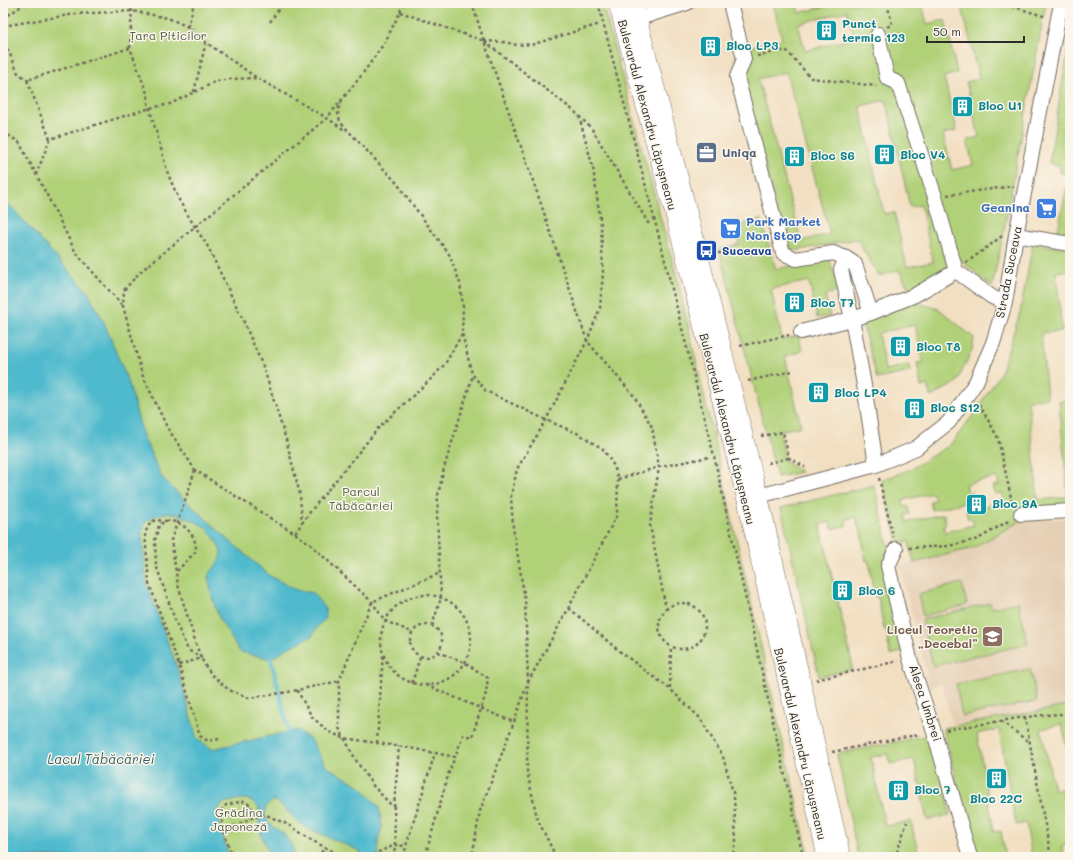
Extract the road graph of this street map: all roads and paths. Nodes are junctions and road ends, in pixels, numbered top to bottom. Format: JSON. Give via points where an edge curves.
{"nodes":[{"id":1,"x":22,"y":3,"type":"edge"},
{"id":2,"x":132,"y":3,"type":"edge"},
{"id":3,"x":194,"y":3,"type":"edge"},
{"id":4,"x":283,"y":3,"type":"edge"},
{"id":5,"x":403,"y":3,"type":"edge"},
{"id":6,"x":472,"y":3,"type":"edge"},
{"id":7,"x":598,"y":3,"type":"edge"},
{"id":8,"x":617,"y":3,"type":"edge"},
{"id":9,"x":688,"y":3,"type":"edge"},
{"id":10,"x":730,"y":3,"type":"edge"},
{"id":11,"x":887,"y":3,"type":"edge"},
{"id":12,"x":1001,"y":3,"type":"edge"},
{"id":13,"x":1061,"y":3,"type":"edge"},
{"id":14,"x":636,"y":10,"type":"edge"},
{"id":15,"x":132,"y":11,"type":"junction"},
{"id":16,"x":400,"y":12,"type":"junction"},
{"id":17,"x":1046,"y":17,"type":"dead end"},
{"id":18,"x":3,"y":18,"type":"edge"},
{"id":19,"x":270,"y":22,"type":"dead end"},
{"id":20,"x":600,"y":24,"type":"dead end"},
{"id":21,"x":3,"y":26,"type":"edge"},
{"id":22,"x":188,"y":27,"type":"junction"},
{"id":23,"x":878,"y":34,"type":"joint"},
{"id":24,"x":3,"y":38,"type":"edge"},
{"id":25,"x":484,"y":41,"type":"junction"},
{"id":26,"x":206,"y":42,"type":"junction"},
{"id":27,"x":130,"y":48,"type":"junction"},
{"id":28,"x":744,"y":59,"type":"junction"},
{"id":29,"x":257,"y":78,"type":"junction"},
{"id":30,"x":28,"y":81,"type":"junction"},
{"id":31,"x":898,"y":83,"type":"junction"},
{"id":32,"x":194,"y":92,"type":"junction"},
{"id":33,"x":342,"y":101,"type":"junction"},
{"id":34,"x":150,"y":108,"type":"junction"},
{"id":35,"x":579,"y":116,"type":"junction"},
{"id":36,"x":327,"y":118,"type":"junction"},
{"id":37,"x":3,"y":132,"type":"edge"},
{"id":38,"x":351,"y":135,"type":"junction"},
{"id":39,"x":50,"y":139,"type":"junction"},
{"id":40,"x":36,"y":175,"type":"junction"},
{"id":41,"x":1015,"y":186,"type":"dead end"},
{"id":42,"x":935,"y":197,"type":"junction"},
{"id":43,"x":650,"y":226,"type":"dead end"},
{"id":44,"x":194,"y":227,"type":"junction"},
{"id":45,"x":1011,"y":234,"type":"junction"},
{"id":46,"x":1070,"y":244,"type":"edge"},
{"id":47,"x":718,"y":253,"type":"dead end"},
{"id":48,"x":784,"y":253,"type":"junction"},
{"id":49,"x":846,"y":258,"type":"junction"},
{"id":50,"x":956,"y":271,"type":"junction"},
{"id":51,"x":1005,"y":303,"type":"junction"},
{"id":52,"x":123,"y":306,"type":"junction"},
{"id":53,"x":871,"y":313,"type":"junction"},
{"id":54,"x":852,"y":319,"type":"junction"},
{"id":55,"x":801,"y":332,"type":"joint"},
{"id":56,"x":462,"y":334,"type":"junction"},
{"id":57,"x":587,"y":341,"type":"junction"},
{"id":58,"x":740,"y":346,"type":"dead end"},
{"id":59,"x":793,"y":371,"type":"dead end"},
{"id":60,"x":473,"y":374,"type":"junction"},
{"id":61,"x":748,"y":381,"type":"dead end"},
{"id":62,"x":978,"y":404,"type":"dead end"},
{"id":63,"x":546,"y":420,"type":"junction"},
{"id":64,"x":762,"y":436,"type":"dead end"},
{"id":65,"x":709,"y":456,"type":"dead end"},
{"id":66,"x":789,"y":458,"type":"junction"},
{"id":67,"x":768,"y":463,"type":"dead end"},
{"id":68,"x":659,"y":467,"type":"junction"},
{"id":69,"x":805,"y":467,"type":"dead end"},
{"id":70,"x":195,"y":470,"type":"junction"},
{"id":71,"x":878,"y":472,"type":"junction"},
{"id":72,"x":618,"y":479,"type":"junction"},
{"id":73,"x":759,"y":496,"type":"junction"},
{"id":74,"x":1070,"y":511,"type":"edge"},
{"id":75,"x":1021,"y":514,"type":"junction"},
{"id":76,"x":167,"y":521,"type":"junction"},
{"id":77,"x":177,"y":523,"type":"junction"},
{"id":78,"x":302,"y":523,"type":"junction"},
{"id":79,"x":295,"y":532,"type":"junction"},
{"id":80,"x":896,"y":548,"type":"junction"},
{"id":81,"x":176,"y":571,"type":"junction"},
{"id":82,"x":440,"y":574,"type":"junction"},
{"id":83,"x":441,"y":598,"type":"junction"},
{"id":84,"x":372,"y":602,"type":"junction"},
{"id":85,"x":569,"y":608,"type":"junction"},
{"id":86,"x":666,"y":609,"type":"junction"},
{"id":87,"x":385,"y":621,"type":"junction"},
{"id":88,"x":432,"y":626,"type":"junction"},
{"id":89,"x":412,"y":632,"type":"junction"},
{"id":90,"x":671,"y":647,"type":"junction"},
{"id":91,"x":438,"y":652,"type":"junction"},
{"id":92,"x":383,"y":654,"type":"junction"},
{"id":93,"x":420,"y":657,"type":"junction"},
{"id":94,"x":202,"y":658,"type":"junction"},
{"id":95,"x":910,"y":659,"type":"junction"},
{"id":96,"x":464,"y":662,"type":"junction"},
{"id":97,"x":179,"y":665,"type":"junction"},
{"id":98,"x":816,"y":680,"type":"dead end"},
{"id":99,"x":339,"y":681,"type":"junction"},
{"id":100,"x":528,"y":682,"type":"junction"},
{"id":101,"x":412,"y":683,"type":"junction"},
{"id":102,"x":425,"y":685,"type":"junction"},
{"id":103,"x":670,"y":689,"type":"junction"},
{"id":104,"x":297,"y":690,"type":"junction"},
{"id":105,"x":482,"y":709,"type":"junction"},
{"id":106,"x":1070,"y":715,"type":"edge"},
{"id":107,"x":1025,"y":717,"type":"junction"},
{"id":108,"x":1001,"y":721,"type":"junction"},
{"id":109,"x":514,"y":722,"type":"junction"},
{"id":110,"x":934,"y":732,"type":"junction"},
{"id":111,"x":344,"y":738,"type":"junction"},
{"id":112,"x":219,"y":739,"type":"dead end"},
{"id":113,"x":1030,"y":742,"type":"junction"},
{"id":114,"x":377,"y":743,"type":"junction"},
{"id":115,"x":399,"y":746,"type":"junction"},
{"id":116,"x":831,"y":752,"type":"dead end"},
{"id":117,"x":435,"y":753,"type":"junction"},
{"id":118,"x":455,"y":757,"type":"junction"},
{"id":119,"x":394,"y":808,"type":"junction"},
{"id":120,"x":254,"y":817,"type":"junction"},
{"id":121,"x":907,"y":822,"type":"dead end"},
{"id":122,"x":223,"y":831,"type":"junction"},
{"id":123,"x":395,"y":845,"type":"junction"},
{"id":124,"x":406,"y":846,"type":"junction"},
{"id":125,"x":326,"y":847,"type":"junction"},
{"id":126,"x":897,"y":852,"type":"junction"},
{"id":127,"x":233,"y":857,"type":"edge"},
{"id":128,"x":317,"y":857,"type":"edge"},
{"id":129,"x":347,"y":857,"type":"edge"},
{"id":130,"x":367,"y":857,"type":"edge"},
{"id":131,"x":394,"y":857,"type":"edge"},
{"id":132,"x":404,"y":857,"type":"edge"},
{"id":133,"x":426,"y":857,"type":"edge"},
{"id":134,"x":472,"y":857,"type":"edge"},
{"id":135,"x":556,"y":857,"type":"edge"},
{"id":136,"x":732,"y":857,"type":"edge"},
{"id":137,"x":802,"y":857,"type":"edge"},
{"id":138,"x":826,"y":857,"type":"edge"},
{"id":139,"x":842,"y":857,"type":"edge"},
{"id":140,"x":880,"y":857,"type":"edge"},
{"id":141,"x":900,"y":857,"type":"edge"},
{"id":142,"x":970,"y":857,"type":"edge"},
{"id":143,"x":1052,"y":857,"type":"edge"}],
"edges":[{"from":1,"to":18,"type":"path","via":[[19,8]]},
{"from":2,"to":15,"type":"path"},
{"from":3,"to":22,"type":"path"},
{"from":4,"to":19,"type":"path"},
{"from":5,"to":16,"type":"path"},
{"from":6,"to":25,"type":"path"},
{"from":7,"to":137,"type":"path","via":[[714,456]]},
{"from":8,"to":138,"type":"main road","name":"Bulevardul Alexandru Lăpușneanu","via":[[674,212],[746,500]]},
{"from":9,"to":14,"type":"street"},
{"from":10,"to":28,"type":"street"},
{"from":11,"to":23,"type":"path","via":[[892,24]]},
{"from":12,"to":17,"type":"path"},
{"from":13,"to":45,"type":"street","name":"Strada Suceava"},
{"from":14,"to":73,"type":"main road","name":"Bulevardul Alexandru Lăpușneanu","via":[[704,268]]},
{"from":15,"to":21,"type":"path","via":[[75,14]]},
{"from":15,"to":22,"type":"path","via":[[168,18]]},
{"from":15,"to":27,"type":"path"},
{"from":16,"to":25,"type":"path"},
{"from":16,"to":33,"type":"path","via":[[385,42]]},
{"from":20,"to":25,"type":"path","via":[[534,44]]},
{"from":22,"to":26,"type":"path"},
{"from":23,"to":31,"type":"street","via":[[887,78]]},
{"from":24,"to":30,"type":"path","via":[[18,73]]},
{"from":25,"to":35,"type":"path"},
{"from":25,"to":57,"type":"path"},
{"from":26,"to":29,"type":"path"},
{"from":26,"to":32,"type":"path"},
{"from":27,"to":30,"type":"path"},
{"from":27,"to":34,"type":"path"},
{"from":28,"to":31,"type":"path","via":[[786,50],[811,78],[880,86]]},
{"from":28,"to":48,"type":"street","via":[[737,77]]},
{"from":29,"to":32,"type":"path","via":[[217,81]]},
{"from":29,"to":36,"type":"path"},
{"from":30,"to":39,"type":"path"},
{"from":31,"to":42,"type":"street"},
{"from":32,"to":34,"type":"path","via":[[170,104]]},
{"from":33,"to":36,"type":"path"},
{"from":33,"to":38,"type":"path","via":[[338,109],[338,119]]},
{"from":34,"to":39,"type":"path"},
{"from":34,"to":44,"type":"path","via":[[168,174]]},
{"from":35,"to":43,"type":"path","via":[[592,129]]},
{"from":35,"to":57,"type":"path","via":[[593,168],[601,225],[603,273],[600,308]]},
{"from":36,"to":38,"type":"path"},
{"from":36,"to":44,"type":"path"},
{"from":37,"to":40,"type":"path","via":[[19,142]]},
{"from":38,"to":56,"type":"path","via":[[396,182],[449,254],[460,283],[463,307]]},
{"from":39,"to":40,"type":"path"},
{"from":40,"to":52,"type":"path","via":[[76,253]]},
{"from":41,"to":42,"type":"path"},
{"from":42,"to":50,"type":"street"},
{"from":44,"to":52,"type":"path","via":[[140,272],[124,290]]},
{"from":44,"to":78,"type":"path","via":[[207,245],[264,369],[300,495]]},
{"from":45,"to":46,"type":"street"},
{"from":45,"to":50,"type":"path"},
{"from":45,"to":51,"type":"street","name":"Strada Suceava"},
{"from":47,"to":48,"type":"path"},
{"from":48,"to":49,"type":"street","via":[[796,260],[833,253]]},
{"from":49,"to":53,"type":"street","via":[[855,264]]},
{"from":49,"to":54,"type":"street","via":[[841,270]]},
{"from":50,"to":51,"type":"street","via":[[992,297]]},
{"from":50,"to":53,"type":"street","via":[[915,295]]},
{"from":51,"to":71,"type":"street","name":"Strada Suceava","via":[[993,343],[976,382],[949,422],[916,448]]},
{"from":52,"to":70,"type":"path","via":[[142,374],[167,427]]},
{"from":53,"to":54,"type":"street"},
{"from":54,"to":55,"type":"street"},
{"from":54,"to":71,"type":"street"},
{"from":55,"to":58,"type":"path"},
{"from":56,"to":60,"type":"path"},
{"from":56,"to":78,"type":"path","via":[[445,364],[380,426]]},
{"from":57,"to":63,"type":"path"},
{"from":57,"to":68,"type":"path","via":[[634,396],[652,427]]},
{"from":59,"to":61,"type":"path"},
{"from":60,"to":63,"type":"path","via":[[486,391]]},
{"from":60,"to":82,"type":"path","via":[[438,495],[436,515]]},
{"from":62,"to":75,"type":"path","via":[[998,438],[1012,502]]},
{"from":63,"to":72,"type":"path","via":[[579,434],[603,449],[614,466]]},
{"from":63,"to":100,"type":"path","via":[[517,469],[510,496],[525,600]]},
{"from":64,"to":66,"type":"path","via":[[783,432]]},
{"from":65,"to":68,"type":"path"},
{"from":66,"to":67,"type":"path"},
{"from":66,"to":69,"type":"path"},
{"from":68,"to":72,"type":"path"},
{"from":68,"to":86,"type":"path","via":[[650,525]]},
{"from":70,"to":77,"type":"path"},
{"from":70,"to":79,"type":"path"},
{"from":71,"to":73,"type":"street","name":"Strada Suceava"},
{"from":71,"to":80,"type":"path"},
{"from":72,"to":85,"type":"path","via":[[617,515]]},
{"from":73,"to":139,"type":"main road","name":"Bulevardul Alexandru Lăpușneanu"},
{"from":74,"to":75,"type":"street"},
{"from":75,"to":80,"type":"path","via":[[978,538],[949,546]]},
{"from":76,"to":77,"type":"path"},
{"from":76,"to":94,"type":"path","via":[[159,525],[155,540],[156,565],[188,650]]},
{"from":76,"to":97,"type":"path","via":[[155,520],[148,526],[145,534],[149,583]]},
{"from":77,"to":81,"type":"path","via":[[171,540]]},
{"from":77,"to":81,"type":"path","via":[[193,536],[196,551]]},
{"from":78,"to":79,"type":"path"},
{"from":79,"to":84,"type":"path"},
{"from":80,"to":95,"type":"street","name":"Aleea Umbrei","via":[[888,566]]},
{"from":81,"to":94,"type":"path","via":[[178,585]]},
{"from":82,"to":83,"type":"path"},
{"from":82,"to":84,"type":"path"},
{"from":83,"to":87,"type":"path","via":[[416,596],[394,608]]},
{"from":83,"to":88,"type":"path"},
{"from":83,"to":96,"type":"path","via":[[456,607],[468,627],[470,643]]},
{"from":84,"to":87,"type":"path"},
{"from":84,"to":99,"type":"path"},
{"from":85,"to":100,"type":"path"},
{"from":85,"to":103,"type":"path","via":[[618,650]]},
{"from":86,"to":90,"type":"path","via":[[661,615],[659,629],[661,636]]},
{"from":86,"to":90,"type":"path","via":[[679,603],[687,603],[701,611],[705,619],[706,627],[700,642],[685,649]]},
{"from":87,"to":89,"type":"path"},
{"from":87,"to":92,"type":"path","via":[[381,636]]},
{"from":88,"to":89,"type":"path","via":[[423,625]]},
{"from":88,"to":91,"type":"path","via":[[442,638]]},
{"from":89,"to":93,"type":"path","via":[[410,646]]},
{"from":90,"to":103,"type":"path"},
{"from":91,"to":93,"type":"path","via":[[430,657]]},
{"from":91,"to":96,"type":"path"},
{"from":92,"to":101,"type":"path","via":[[392,670]]},
{"from":92,"to":114,"type":"path"},
{"from":93,"to":101,"type":"path"},
{"from":94,"to":97,"type":"path"},
{"from":94,"to":104,"type":"path","via":[[212,675],[229,690],[248,698]]},
{"from":95,"to":98,"type":"path"},
{"from":95,"to":110,"type":"street","name":"Aleea Umbrei"},
{"from":96,"to":102,"type":"path","via":[[453,676],[435,684]]},
{"from":96,"to":105,"type":"path","via":[[488,678]]},
{"from":97,"to":112,"type":"path","via":[[200,736],[208,741]]},
{"from":99,"to":104,"type":"path"},
{"from":99,"to":111,"type":"path","via":[[339,728]]},
{"from":100,"to":109,"type":"path"},
{"from":100,"to":135,"type":"path","via":[[527,771],[537,818]]},
{"from":101,"to":102,"type":"path"},
{"from":102,"to":105,"type":"path"},
{"from":103,"to":136,"type":"path","via":[[700,718],[723,757],[734,796],[736,842]]},
{"from":104,"to":111,"type":"path","via":[[312,717],[329,732]]},
{"from":105,"to":109,"type":"path"},
{"from":105,"to":118,"type":"path","via":[[472,737],[463,735]]},
{"from":106,"to":107,"type":"path"},
{"from":107,"to":108,"type":"path"},
{"from":107,"to":113,"type":"path"},
{"from":108,"to":110,"type":"path"},
{"from":108,"to":113,"type":"path"},
{"from":109,"to":134,"type":"path","via":[[480,811]]},
{"from":110,"to":116,"type":"path"},
{"from":110,"to":142,"type":"street","name":"Aleea Umbrei"},
{"from":111,"to":114,"type":"path"},
{"from":111,"to":119,"type":"path","via":[[374,787]]},
{"from":113,"to":143,"type":"path"},
{"from":114,"to":115,"type":"path"},
{"from":115,"to":117,"type":"path"},
{"from":115,"to":119,"type":"path"},
{"from":117,"to":118,"type":"path"},
{"from":117,"to":124,"type":"path"},
{"from":118,"to":133,"type":"path"},
{"from":119,"to":123,"type":"path"},
{"from":120,"to":122,"type":"path"},
{"from":120,"to":122,"type":"path","via":[[251,805],[243,801],[226,805],[221,811]]},
{"from":120,"to":125,"type":"path","via":[[266,815]]},
{"from":121,"to":126,"type":"path"},
{"from":122,"to":127,"type":"path"},
{"from":123,"to":124,"type":"path"},
{"from":123,"to":130,"type":"path"},
{"from":123,"to":131,"type":"path"},
{"from":124,"to":132,"type":"path"},
{"from":125,"to":128,"type":"path"},
{"from":125,"to":129,"type":"path"},
{"from":126,"to":140,"type":"path"},
{"from":126,"to":141,"type":"path"}]}
